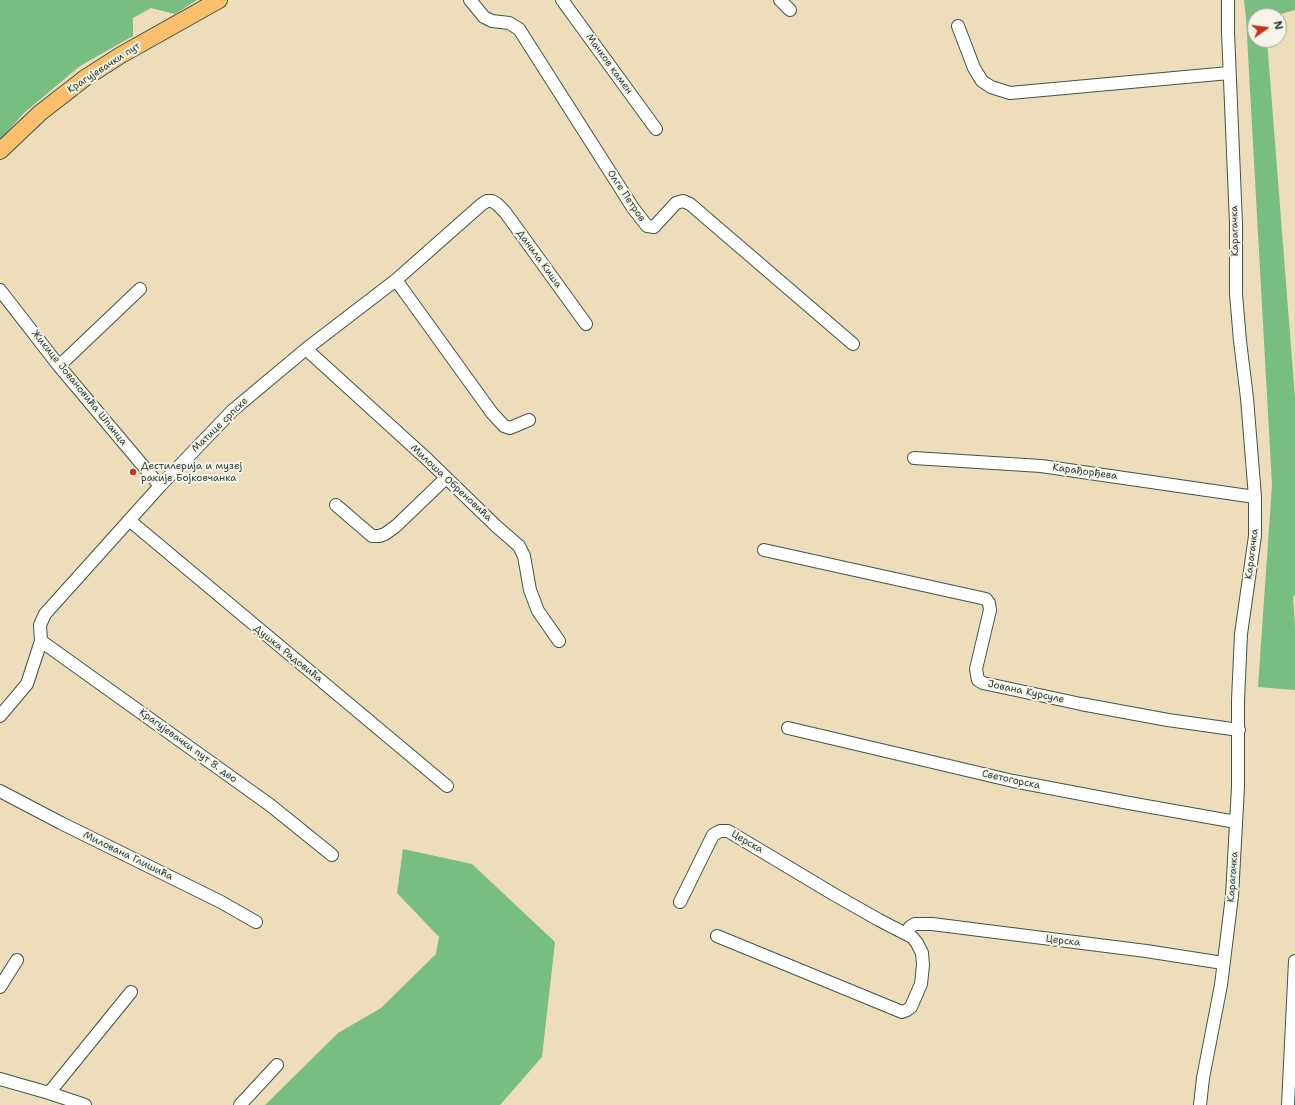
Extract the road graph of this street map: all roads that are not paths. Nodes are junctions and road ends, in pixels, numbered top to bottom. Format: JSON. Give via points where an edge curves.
{"nodes":[{"id":1,"x":219,"y":0,"type":"edge"},
{"id":2,"x":470,"y":0,"type":"edge"},
{"id":3,"x":562,"y":0,"type":"edge"},
{"id":4,"x":780,"y":0,"type":"edge"},
{"id":5,"x":1228,"y":0,"type":"edge"},
{"id":6,"x":790,"y":10,"type":"dead end"},
{"id":7,"x":958,"y":26,"type":"dead end"},
{"id":8,"x":1229,"y":74,"type":"junction"},
{"id":9,"x":656,"y":129,"type":"dead end"},
{"id":10,"x":0,"y":151,"type":"edge"},
{"id":11,"x":487,"y":201,"type":"joint"},
{"id":12,"x":396,"y":280,"type":"junction"},
{"id":13,"x":140,"y":289,"type":"dead end"},
{"id":14,"x":0,"y":290,"type":"edge"},
{"id":15,"x":586,"y":324,"type":"dead end"},
{"id":16,"x":853,"y":344,"type":"dead end"},
{"id":17,"x":306,"y":349,"type":"junction"},
{"id":18,"x":58,"y":366,"type":"junction"},
{"id":19,"x":529,"y":420,"type":"dead end"},
{"id":20,"x":914,"y":458,"type":"dead end"},
{"id":21,"x":446,"y":478,"type":"junction"},
{"id":22,"x":160,"y":486,"type":"junction"},
{"id":23,"x":1255,"y":497,"type":"junction"},
{"id":24,"x":336,"y":505,"type":"dead end"},
{"id":25,"x":129,"y":520,"type":"junction"},
{"id":26,"x":764,"y":550,"type":"dead end"},
{"id":27,"x":41,"y":641,"type":"junction"},
{"id":28,"x":559,"y":641,"type":"dead end"},
{"id":29,"x":0,"y":716,"type":"edge"},
{"id":30,"x":788,"y":728,"type":"dead end"},
{"id":31,"x":1239,"y":730,"type":"junction"},
{"id":32,"x":447,"y":786,"type":"dead end"},
{"id":33,"x":0,"y":791,"type":"edge"},
{"id":34,"x":1236,"y":822,"type":"junction"},
{"id":35,"x":332,"y":855,"type":"dead end"},
{"id":36,"x":680,"y":902,"type":"dead end"},
{"id":37,"x":256,"y":922,"type":"dead end"},
{"id":38,"x":906,"y":934,"type":"junction"},
{"id":39,"x":717,"y":936,"type":"dead end"},
{"id":40,"x":17,"y":960,"type":"dead end"},
{"id":41,"x":1295,"y":961,"type":"edge"},
{"id":42,"x":1223,"y":963,"type":"junction"},
{"id":43,"x":0,"y":987,"type":"edge"},
{"id":44,"x":131,"y":992,"type":"dead end"},
{"id":45,"x":277,"y":1065,"type":"dead end"},
{"id":46,"x":0,"y":1079,"type":"edge"},
{"id":47,"x":49,"y":1093,"type":"junction"},
{"id":48,"x":85,"y":1105,"type":"edge"},
{"id":49,"x":240,"y":1105,"type":"edge"},
{"id":50,"x":1200,"y":1105,"type":"edge"},
{"id":51,"x":1288,"y":1105,"type":"edge"}],
"edges":[{"from":1,"to":10,"type":"main road","name":"Крагујевачки пут","via":[[85,78],[40,113]]},
{"from":2,"to":16,"type":"street","name":"Олге Петров","via":[[484,17],[492,21],[509,23],[519,29],[647,226],[654,227],[676,203],[683,201],[690,204]]},
{"from":3,"to":9,"type":"street","name":"Мачков камен"},
{"from":4,"to":6,"type":"street"},
{"from":5,"to":8,"type":"street","name":"Карагачка"},
{"from":7,"to":8,"type":"street","via":[[974,68],[982,81],[1010,93]]},
{"from":8,"to":23,"type":"street","name":"Карагачка","via":[[1236,224],[1236,294]]},
{"from":11,"to":12,"type":"street","name":"Матице српске"},
{"from":11,"to":15,"type":"street","name":"Данила Киша","via":[[497,204],[505,212]]},
{"from":12,"to":17,"type":"street","name":"Матице српске"},
{"from":12,"to":19,"type":"street","via":[[504,426],[510,428]]},
{"from":13,"to":18,"type":"street"},
{"from":14,"to":18,"type":"street","name":"Жикице Јовановића Шпанца"},
{"from":17,"to":21,"type":"street","name":"Милоша Обреновића"},
{"from":17,"to":22,"type":"street","name":"Матице српске","via":[[233,410]]},
{"from":18,"to":22,"type":"street","name":"Жикице Јовановића Шпанца"},
{"from":20,"to":23,"type":"street","name":"Карађорђева","via":[[1041,466]]},
{"from":21,"to":24,"type":"street","via":[[396,526],[379,536],[372,536]]},
{"from":21,"to":28,"type":"street","name":"Милоша Обреновића","via":[[522,550],[530,590],[538,611]]},
{"from":22,"to":25,"type":"street","name":"Матице српске"},
{"from":23,"to":31,"type":"street","name":"Карагачка","via":[[1255,536],[1240,634]]},
{"from":25,"to":27,"type":"street","name":"Матице српске","via":[[45,614],[40,625]]},
{"from":25,"to":32,"type":"street","name":"Душка Радовића"},
{"from":26,"to":31,"type":"street","name":"Јована Курсуле","via":[[986,599],[990,610],[976,669],[978,680],[983,683],[1146,716]]},
{"from":27,"to":29,"type":"street","name":"Матице српске","via":[[27,684]]},
{"from":27,"to":35,"type":"street","name":"Крагујевачки пут 8. део","via":[[270,805]]},
{"from":30,"to":34,"type":"street","name":"Светогорска","via":[[1013,781]]},
{"from":31,"to":34,"type":"street","name":"Карагачка"},
{"from":33,"to":37,"type":"street","name":"Милована Глишића","via":[[222,902]]},
{"from":34,"to":42,"type":"street","name":"Карагачка","via":[[1232,896]]},
{"from":36,"to":38,"type":"street","name":"Церска","via":[[713,835],[720,831],[728,831]]},
{"from":38,"to":39,"type":"street","name":"Церска","via":[[917,943],[922,953],[923,965],[912,1007],[902,1012]]},
{"from":38,"to":42,"type":"street","name":"Церска","via":[[915,924],[932,924]]},
{"from":40,"to":43,"type":"street"},
{"from":41,"to":51,"type":"street"},
{"from":42,"to":50,"type":"street","name":"Карагачка"},
{"from":44,"to":47,"type":"street"},
{"from":45,"to":49,"type":"street"},
{"from":46,"to":47,"type":"street"},
{"from":47,"to":48,"type":"street"}]}
